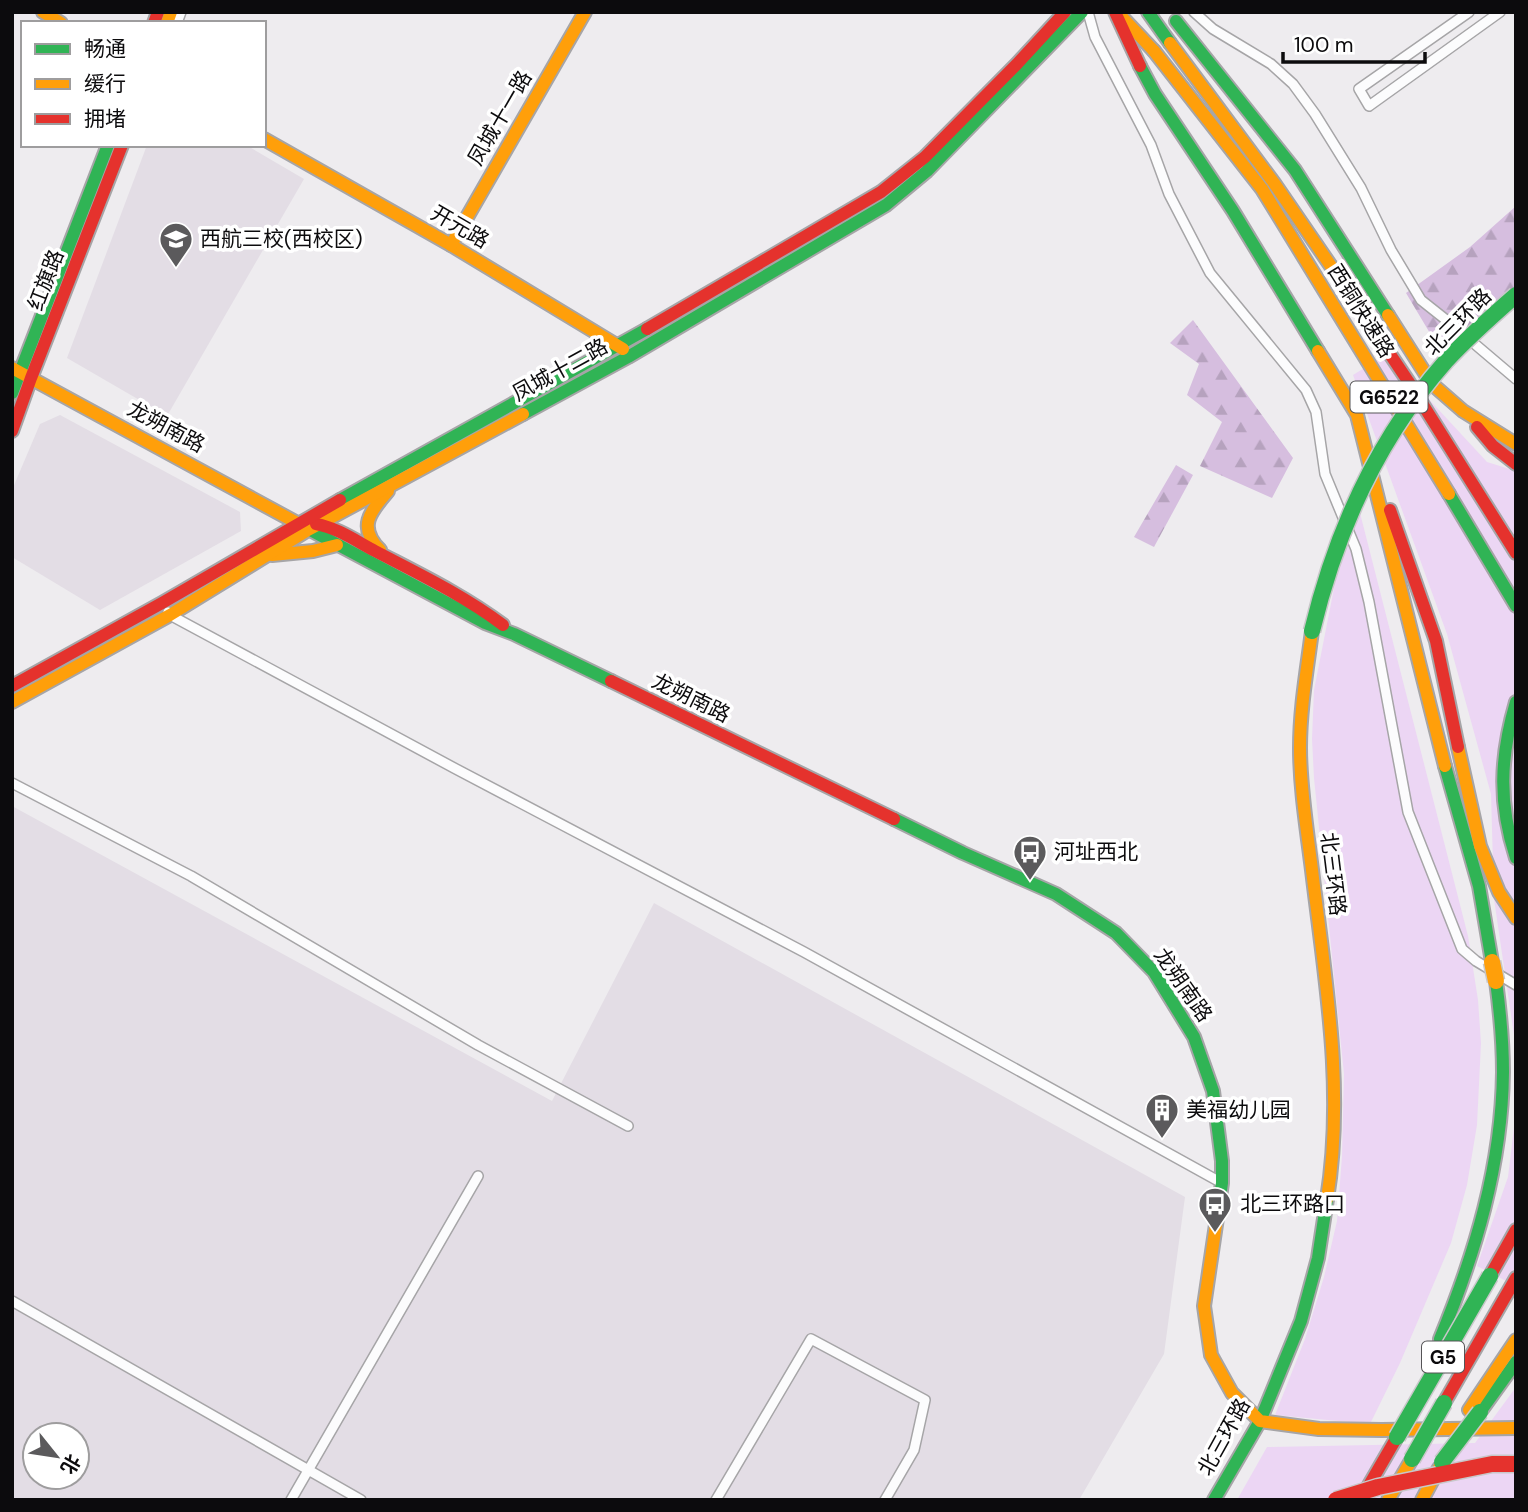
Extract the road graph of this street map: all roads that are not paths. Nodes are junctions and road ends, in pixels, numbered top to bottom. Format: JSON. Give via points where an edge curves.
{"nodes":[{"id":1,"x":585,"y":12,"type":"edge"},
{"id":2,"x":1065,"y":12,"type":"edge"},
{"id":3,"x":1082,"y":12,"type":"edge"},
{"id":4,"x":1088,"y":12,"type":"edge"},
{"id":5,"x":1116,"y":12,"type":"edge"},
{"id":6,"x":1148,"y":12,"type":"edge"},
{"id":7,"x":1194,"y":12,"type":"edge"},
{"id":8,"x":1469,"y":12,"type":"edge"},
{"id":9,"x":1500,"y":12,"type":"edge"},
{"id":10,"x":1171,"y":15,"type":"edge"},
{"id":11,"x":266,"y":140,"type":"edge"},
{"id":12,"x":107,"y":147,"type":"edge"},
{"id":13,"x":121,"y":147,"type":"edge"},
{"id":14,"x":451,"y":245,"type":"junction"},
{"id":15,"x":1516,"y":295,"type":"edge"},
{"id":16,"x":617,"y":346,"type":"junction"},
{"id":17,"x":632,"y":354,"type":"junction"},
{"id":18,"x":21,"y":373,"type":"edge"},
{"id":19,"x":1516,"y":379,"type":"edge"},
{"id":20,"x":12,"y":393,"type":"edge"},
{"id":21,"x":1463,"y":411,"type":"junction"},
{"id":22,"x":1357,"y":415,"type":"junction"},
{"id":23,"x":12,"y":431,"type":"edge"},
{"id":24,"x":1516,"y":444,"type":"edge"},
{"id":25,"x":1516,"y":464,"type":"edge"},
{"id":26,"x":392,"y":485,"type":"junction"},
{"id":27,"x":310,"y":526,"type":"junction"},
{"id":28,"x":337,"y":545,"type":"junction"},
{"id":29,"x":1516,"y":553,"type":"edge"},
{"id":30,"x":268,"y":555,"type":"junction"},
{"id":31,"x":384,"y":556,"type":"junction"},
{"id":32,"x":1516,"y":606,"type":"edge"},
{"id":33,"x":166,"y":609,"type":"junction"},
{"id":34,"x":514,"y":634,"type":"junction"},
{"id":35,"x":12,"y":686,"type":"edge"},
{"id":36,"x":12,"y":702,"type":"edge"},
{"id":37,"x":1516,"y":702,"type":"edge"},
{"id":38,"x":12,"y":783,"type":"edge"},
{"id":39,"x":1516,"y":858,"type":"edge"},
{"id":40,"x":1516,"y":918,"type":"edge"},
{"id":41,"x":1516,"y":985,"type":"edge"},
{"id":42,"x":628,"y":1126,"type":"dead end"},
{"id":43,"x":478,"y":1176,"type":"dead end"},
{"id":44,"x":1222,"y":1183,"type":"junction"},
{"id":45,"x":1516,"y":1230,"type":"edge"},
{"id":46,"x":1516,"y":1278,"type":"edge"},
{"id":47,"x":12,"y":1301,"type":"edge"},
{"id":48,"x":1516,"y":1340,"type":"edge"},
{"id":49,"x":1516,"y":1362,"type":"edge"},
{"id":50,"x":1474,"y":1411,"type":"junction"},
{"id":51,"x":1260,"y":1422,"type":"junction"},
{"id":52,"x":1516,"y":1427,"type":"edge"},
{"id":53,"x":1397,"y":1437,"type":"junction"},
{"id":54,"x":1516,"y":1464,"type":"edge"},
{"id":55,"x":308,"y":1469,"type":"junction"},
{"id":56,"x":291,"y":1500,"type":"edge"},
{"id":57,"x":361,"y":1500,"type":"edge"},
{"id":58,"x":716,"y":1500,"type":"edge"},
{"id":59,"x":885,"y":1500,"type":"edge"},
{"id":60,"x":1214,"y":1500,"type":"edge"},
{"id":61,"x":1336,"y":1500,"type":"edge"},
{"id":62,"x":1361,"y":1500,"type":"edge"},
{"id":63,"x":1388,"y":1500,"type":"edge"},
{"id":64,"x":1422,"y":1500,"type":"edge"}],
"edges":[{"from":1,"to":14,"type":"main road","name":"凤城十一路"},
{"from":2,"to":16,"type":"main road","name":"凤城十二路","via":[[925,157],[881,192]]},
{"from":3,"to":17,"type":"main road","name":"凤城十二路","via":[[927,172],[886,205]]},
{"from":4,"to":41,"type":"street","via":[[1095,37],[1210,273],[1306,390],[1316,412],[1325,474],[1356,549],[1366,588],[1408,812],[1462,949]]},
{"from":5,"to":22,"type":"main road","via":[[1155,94],[1233,211]]},
{"from":5,"to":32,"type":"main road","name":"西铜快速路","number":"G6522","via":[[1175,76],[1262,190]]},
{"from":6,"to":29,"type":"main road","name":"西铜快速路","number":"G6522","via":[[1281,193],[1408,381]]},
{"from":7,"to":19,"type":"street","via":[[1293,84],[1361,188],[1421,300]]},
{"from":8,"to":9,"type":"street","via":[[1359,89],[1369,106]]},
{"from":10,"to":21,"type":"main road","via":[[1294,170],[1432,384]]},
{"from":11,"to":14,"type":"main road","name":"开元路"},
{"from":12,"to":18,"type":"main road","name":"红旗路"},
{"from":13,"to":18,"type":"main road","name":"红旗路"},
{"from":14,"to":16,"type":"main road","name":"开元路"},
{"from":15,"to":51,"type":"main road","name":"北三环路","bridge":true,"via":[[1437,372],[1395,427],[1340,534],[1312,631],[1301,703],[1300,749],[1331,1024],[1335,1104],[1331,1176],[1318,1258],[1301,1321]]},
{"from":16,"to":17,"type":"main road","name":"开元路"},
{"from":16,"to":27,"type":"main road","name":"凤城十二路"},
{"from":17,"to":26,"type":"main road","name":"凤城十二路"},
{"from":18,"to":20,"type":"main road","name":"红旗路"},
{"from":18,"to":23,"type":"main road","name":"红旗路"},
{"from":18,"to":27,"type":"main road","name":"龙朔南路"},
{"from":21,"to":24,"type":"main road"},
{"from":21,"to":25,"type":"main road","via":[[1493,446]]},
{"from":22,"to":40,"type":"main road","via":[[1436,641],[1480,846],[1499,892]]},
{"from":22,"to":53,"type":"main road","bridge":true,"via":[[1479,887],[1499,1000],[1503,1067],[1493,1171],[1474,1250]]},
{"from":26,"to":27,"type":"main road","name":"凤城十二路"},
{"from":26,"to":31,"type":"main road","via":[[368,522],[369,538]]},
{"from":27,"to":28,"type":"main road","name":"龙朔南路"},
{"from":27,"to":30,"type":"main road","name":"凤城十二路"},
{"from":27,"to":31,"type":"main road","name":"龙朔南路"},
{"from":27,"to":33,"type":"main road","name":"凤城十二路"},
{"from":28,"to":30,"type":"main road"},
{"from":28,"to":34,"type":"main road","name":"龙朔南路"},
{"from":30,"to":33,"type":"main road","name":"凤城十二路"},
{"from":31,"to":34,"type":"main road","name":"龙朔南路","via":[[483,609]]},
{"from":33,"to":35,"type":"main road","name":"凤城十二路"},
{"from":33,"to":36,"type":"main road","name":"凤城十二路"},
{"from":33,"to":44,"type":"street"},
{"from":34,"to":44,"type":"main road","name":"龙朔南路","via":[[1056,894],[1116,933],[1154,972],[1194,1037],[1213,1091]]},
{"from":37,"to":39,"type":"main road","via":[[1502,771],[1505,820]]},
{"from":38,"to":42,"type":"street","via":[[191,877],[478,1045]]},
{"from":43,"to":55,"type":"street"},
{"from":44,"to":51,"type":"main road","name":"龙朔南路","via":[[1204,1306],[1212,1355],[1233,1393]]},
{"from":45,"to":53,"type":"main road","number":"G5","bridge":true},
{"from":46,"to":63,"type":"main road","number":"G5","bridge":true},
{"from":47,"to":55,"type":"street"},
{"from":48,"to":50,"type":"main road"},
{"from":49,"to":50,"type":"main road"},
{"from":50,"to":64,"type":"main road","bridge":true},
{"from":51,"to":52,"type":"main road","via":[[1319,1429]]},
{"from":51,"to":60,"type":"main road","name":"北三环路"},
{"from":53,"to":62,"type":"main road","number":"G5"},
{"from":54,"to":61,"type":"main road","bridge":true,"via":[[1479,1466]]},
{"from":55,"to":56,"type":"street"},
{"from":55,"to":57,"type":"street"},
{"from":58,"to":59,"type":"street","via":[[811,1339],[925,1399],[914,1450]]}]}
